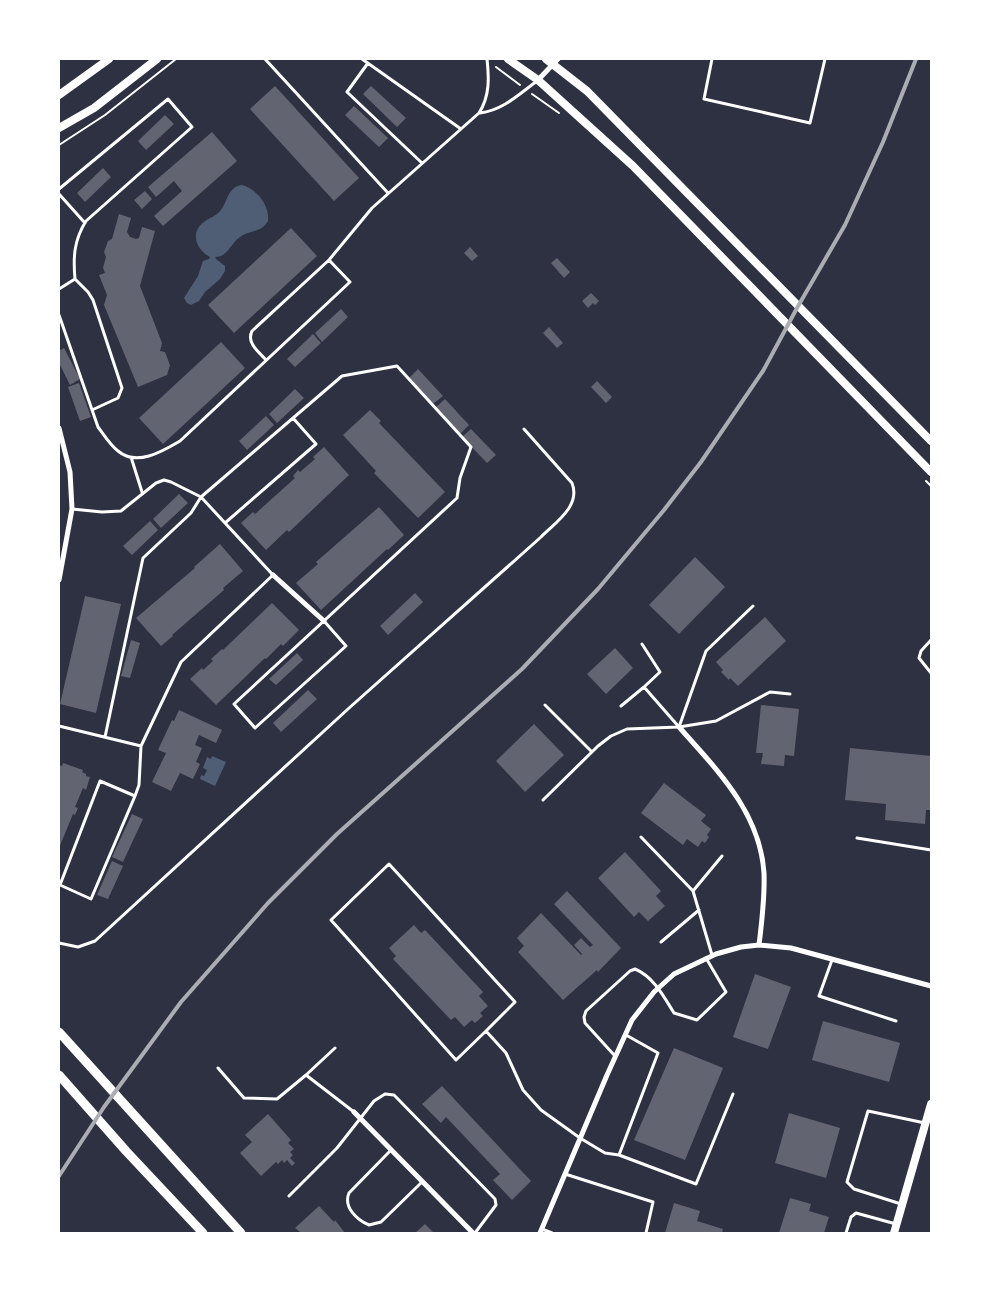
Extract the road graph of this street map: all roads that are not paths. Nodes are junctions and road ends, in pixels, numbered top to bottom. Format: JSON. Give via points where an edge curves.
{"nodes":[{"id":1,"x":109,"y":59,"type":"edge"},
{"id":2,"x":157,"y":59,"type":"edge"},
{"id":3,"x":265,"y":59,"type":"edge"},
{"id":4,"x":362,"y":59,"type":"edge"},
{"id":5,"x":508,"y":59,"type":"edge"},
{"id":6,"x":546,"y":59,"type":"edge"},
{"id":7,"x":712,"y":59,"type":"edge"},
{"id":8,"x":825,"y":59,"type":"edge"},
{"id":9,"x":487,"y":60,"type":"edge"},
{"id":10,"x":368,"y":62,"type":"junction"},
{"id":11,"x":556,"y":62,"type":"edge"},
{"id":12,"x":538,"y":80,"type":"junction"},
{"id":13,"x":59,"y":94,"type":"edge"},
{"id":14,"x":479,"y":113,"type":"junction"},
{"id":15,"x":59,"y":128,"type":"edge"},
{"id":16,"x":461,"y":129,"type":"junction"},
{"id":17,"x":422,"y":163,"type":"junction"},
{"id":18,"x":59,"y":189,"type":"edge"},
{"id":19,"x":388,"y":193,"type":"junction"},
{"id":20,"x":59,"y":194,"type":"edge"},
{"id":21,"x":85,"y":223,"type":"junction"},
{"id":22,"x":329,"y":260,"type":"junction"},
{"id":23,"x":75,"y":279,"type":"junction"},
{"id":24,"x":59,"y":289,"type":"edge"},
{"id":25,"x":59,"y":314,"type":"edge"},
{"id":26,"x":266,"y":360,"type":"junction"},
{"id":27,"x":92,"y":410,"type":"junction"},
{"id":28,"x":293,"y":418,"type":"junction"},
{"id":29,"x":59,"y":428,"type":"edge"},
{"id":30,"x":524,"y":429,"type":"dead end"},
{"id":31,"x":931,"y":441,"type":"edge"},
{"id":32,"x":131,"y":457,"type":"junction"},
{"id":33,"x":931,"y":472,"type":"edge"},
{"id":34,"x":142,"y":493,"type":"junction"},
{"id":35,"x":201,"y":497,"type":"junction"},
{"id":36,"x":72,"y":509,"type":"junction"},
{"id":37,"x":225,"y":524,"type":"junction"},
{"id":38,"x":61,"y":556,"type":"edge"},
{"id":39,"x":273,"y":575,"type":"junction"},
{"id":40,"x":59,"y":580,"type":"edge"},
{"id":41,"x":753,"y":606,"type":"dead end"},
{"id":42,"x":324,"y":621,"type":"junction"},
{"id":43,"x":931,"y":640,"type":"edge"},
{"id":44,"x":642,"y":644,"type":"dead end"},
{"id":45,"x":931,"y":672,"type":"edge"},
{"id":46,"x":644,"y":687,"type":"junction"},
{"id":47,"x":790,"y":694,"type":"dead end"},
{"id":48,"x":545,"y":705,"type":"dead end"},
{"id":49,"x":621,"y":706,"type":"dead end"},
{"id":50,"x":59,"y":726,"type":"edge"},
{"id":51,"x":679,"y":727,"type":"junction"},
{"id":52,"x":105,"y":737,"type":"junction"},
{"id":53,"x":142,"y":746,"type":"junction"},
{"id":54,"x":592,"y":752,"type":"junction"},
{"id":55,"x":134,"y":796,"type":"junction"},
{"id":56,"x":543,"y":800,"type":"dead end"},
{"id":57,"x":641,"y":837,"type":"dead end"},
{"id":58,"x":857,"y":838,"type":"dead end"},
{"id":59,"x":931,"y":850,"type":"edge"},
{"id":60,"x":722,"y":856,"type":"dead end"},
{"id":61,"x":693,"y":891,"type":"junction"},
{"id":62,"x":699,"y":910,"type":"junction"},
{"id":63,"x":661,"y":942,"type":"dead end"},
{"id":64,"x":59,"y":943,"type":"edge"},
{"id":65,"x":759,"y":945,"type":"junction"},
{"id":66,"x":712,"y":955,"type":"junction"},
{"id":67,"x":706,"y":958,"type":"junction"},
{"id":68,"x":832,"y":959,"type":"junction"},
{"id":69,"x":931,"y":986,"type":"edge"},
{"id":70,"x":658,"y":988,"type":"junction"},
{"id":71,"x":896,"y":1022,"type":"dead end"},
{"id":72,"x":486,"y":1031,"type":"junction"},
{"id":73,"x":59,"y":1032,"type":"edge"},
{"id":74,"x":626,"y":1035,"type":"junction"},
{"id":75,"x":335,"y":1048,"type":"dead end"},
{"id":76,"x":616,"y":1057,"type":"junction"},
{"id":77,"x":218,"y":1068,"type":"dead end"},
{"id":78,"x":306,"y":1075,"type":"junction"},
{"id":79,"x":60,"y":1076,"type":"edge"},
{"id":80,"x":733,"y":1094,"type":"dead end"},
{"id":81,"x":931,"y":1104,"type":"edge"},
{"id":82,"x":354,"y":1112,"type":"joint"},
{"id":83,"x":361,"y":1118,"type":"junction"},
{"id":84,"x":926,"y":1123,"type":"junction"},
{"id":85,"x":580,"y":1138,"type":"junction"},
{"id":86,"x":392,"y":1150,"type":"junction"},
{"id":87,"x":619,"y":1155,"type":"junction"},
{"id":88,"x":565,"y":1174,"type":"junction"},
{"id":89,"x":422,"y":1182,"type":"junction"},
{"id":90,"x":289,"y":1196,"type":"dead end"},
{"id":91,"x":903,"y":1204,"type":"junction"},
{"id":92,"x":897,"y":1224,"type":"junction"},
{"id":93,"x":541,"y":1231,"type":"edge"},
{"id":94,"x":203,"y":1233,"type":"edge"},
{"id":95,"x":241,"y":1233,"type":"edge"},
{"id":96,"x":471,"y":1233,"type":"edge"},
{"id":97,"x":552,"y":1233,"type":"edge"},
{"id":98,"x":646,"y":1233,"type":"edge"},
{"id":99,"x":846,"y":1233,"type":"edge"},
{"id":100,"x":894,"y":1233,"type":"edge"}],
"edges":[{"from":1,"to":13,"type":"street"},
{"from":2,"to":15,"type":"street","via":[[94,108]]},
{"from":3,"to":19,"type":"lane"},
{"from":4,"to":10,"type":"lane"},
{"from":5,"to":12,"type":"street"},
{"from":6,"to":11,"type":"street"},
{"from":7,"to":8,"type":"lane","via":[[704,99],[810,123]]},
{"from":9,"to":14,"type":"lane","via":[[488,94]]},
{"from":10,"to":16,"type":"lane"},
{"from":10,"to":17,"type":"lane","via":[[347,92]]},
{"from":11,"to":12,"type":"street"},
{"from":11,"to":31,"type":"street"},
{"from":12,"to":14,"type":"lane","via":[[502,107]]},
{"from":12,"to":33,"type":"street","via":[[633,166]]},
{"from":14,"to":16,"type":"lane"},
{"from":16,"to":17,"type":"lane"},
{"from":17,"to":19,"type":"lane"},
{"from":18,"to":21,"type":"lane","via":[[168,99],[192,127]]},
{"from":19,"to":22,"type":"lane"},
{"from":20,"to":21,"type":"lane"},
{"from":21,"to":23,"type":"lane","via":[[74,247]]},
{"from":22,"to":26,"type":"lane","via":[[252,330],[250,340]]},
{"from":22,"to":26,"type":"lane","via":[[350,282]]},
{"from":23,"to":24,"type":"lane"},
{"from":23,"to":27,"type":"lane","via":[[92,300],[122,388],[118,398]]},
{"from":25,"to":27,"type":"lane"},
{"from":26,"to":32,"type":"lane","via":[[180,441],[150,457]]},
{"from":27,"to":32,"type":"lane","via":[[98,427],[109,442],[119,453]]},
{"from":28,"to":35,"type":"lane"},
{"from":28,"to":37,"type":"lane","via":[[316,444]]},
{"from":28,"to":42,"type":"lane","via":[[342,376],[397,366],[471,447],[457,498]]},
{"from":29,"to":36,"type":"street","via":[[70,472]]},
{"from":30,"to":64,"type":"lane","via":[[572,483],[576,492],[568,510],[95,941],[78,947]]},
{"from":32,"to":34,"type":"lane"},
{"from":34,"to":35,"type":"lane","via":[[164,480]]},
{"from":34,"to":36,"type":"lane","via":[[121,511]]},
{"from":35,"to":37,"type":"lane"},
{"from":35,"to":52,"type":"lane","via":[[191,513],[144,558]]},
{"from":36,"to":38,"type":"street"},
{"from":37,"to":39,"type":"lane"},
{"from":38,"to":40,"type":"street"},
{"from":39,"to":42,"type":"street"},
{"from":39,"to":53,"type":"lane","via":[[181,662]]},
{"from":41,"to":51,"type":"lane","via":[[706,651]]},
{"from":42,"to":42,"type":"lane","via":[[234,704],[255,728],[346,646]]},
{"from":43,"to":45,"type":"lane","via":[[921,650],[919,658]]},
{"from":44,"to":46,"type":"lane","via":[[660,672]]},
{"from":46,"to":49,"type":"lane"},
{"from":46,"to":51,"type":"lane"},
{"from":47,"to":51,"type":"lane","via":[[770,692],[716,720]]},
{"from":48,"to":54,"type":"lane"},
{"from":50,"to":52,"type":"lane"},
{"from":51,"to":54,"type":"lane","via":[[626,729],[611,736]]},
{"from":51,"to":65,"type":"street","via":[[728,782],[746,810],[759,840],[764,903]]},
{"from":52,"to":53,"type":"lane"},
{"from":53,"to":55,"type":"lane","via":[[139,785]]},
{"from":54,"to":56,"type":"lane"},
{"from":55,"to":55,"type":"lane","via":[[91,899],[60,885],[100,781]]},
{"from":57,"to":61,"type":"lane"},
{"from":58,"to":59,"type":"lane"},
{"from":60,"to":61,"type":"lane"},
{"from":61,"to":62,"type":"lane"},
{"from":62,"to":63,"type":"lane"},
{"from":62,"to":66,"type":"lane"},
{"from":65,"to":66,"type":"street"},
{"from":65,"to":68,"type":"street","via":[[791,948]]},
{"from":66,"to":67,"type":"street"},
{"from":67,"to":70,"type":"street","via":[[674,974]]},
{"from":67,"to":70,"type":"lane","via":[[726,992],[697,1020],[674,1013]]},
{"from":68,"to":69,"type":"street"},
{"from":68,"to":71,"type":"lane","via":[[819,996]]},
{"from":70,"to":74,"type":"street","via":[[632,1020]]},
{"from":70,"to":76,"type":"lane","via":[[635,969],[586,1011],[586,1023]]},
{"from":72,"to":72,"type":"lane","via":[[515,1002],[389,864],[331,920],[456,1060]]},
{"from":72,"to":85,"type":"lane","via":[[506,1053],[523,1090],[541,1110]]},
{"from":73,"to":95,"type":"main road"},
{"from":74,"to":76,"type":"street"},
{"from":74,"to":87,"type":"lane","via":[[658,1053]]},
{"from":75,"to":78,"type":"lane"},
{"from":76,"to":85,"type":"street"},
{"from":77,"to":78,"type":"lane","via":[[244,1098],[278,1099]]},
{"from":78,"to":82,"type":"lane"},
{"from":79,"to":94,"type":"main road"},
{"from":80,"to":87,"type":"lane","via":[[696,1184]]},
{"from":81,"to":84,"type":"street"},
{"from":82,"to":83,"type":"street"},
{"from":83,"to":86,"type":"street"},
{"from":83,"to":90,"type":"lane","via":[[337,1148]]},
{"from":83,"to":96,"type":"lane","via":[[382,1095],[397,1098],[495,1200],[496,1205]]},
{"from":84,"to":91,"type":"street"},
{"from":84,"to":91,"type":"lane","via":[[868,1111],[862,1128],[847,1182],[854,1189]]},
{"from":85,"to":87,"type":"lane","via":[[605,1153]]},
{"from":85,"to":88,"type":"street"},
{"from":86,"to":89,"type":"street"},
{"from":86,"to":89,"type":"lane","via":[[349,1193],[347,1203],[358,1219],[369,1225],[382,1222]]},
{"from":88,"to":93,"type":"street"},
{"from":88,"to":98,"type":"lane","via":[[653,1202]]},
{"from":89,"to":96,"type":"street"},
{"from":91,"to":92,"type":"street"},
{"from":92,"to":99,"type":"lane","via":[[856,1213],[851,1217]]},
{"from":92,"to":100,"type":"street"},
{"from":93,"to":97,"type":"lane"}]}
